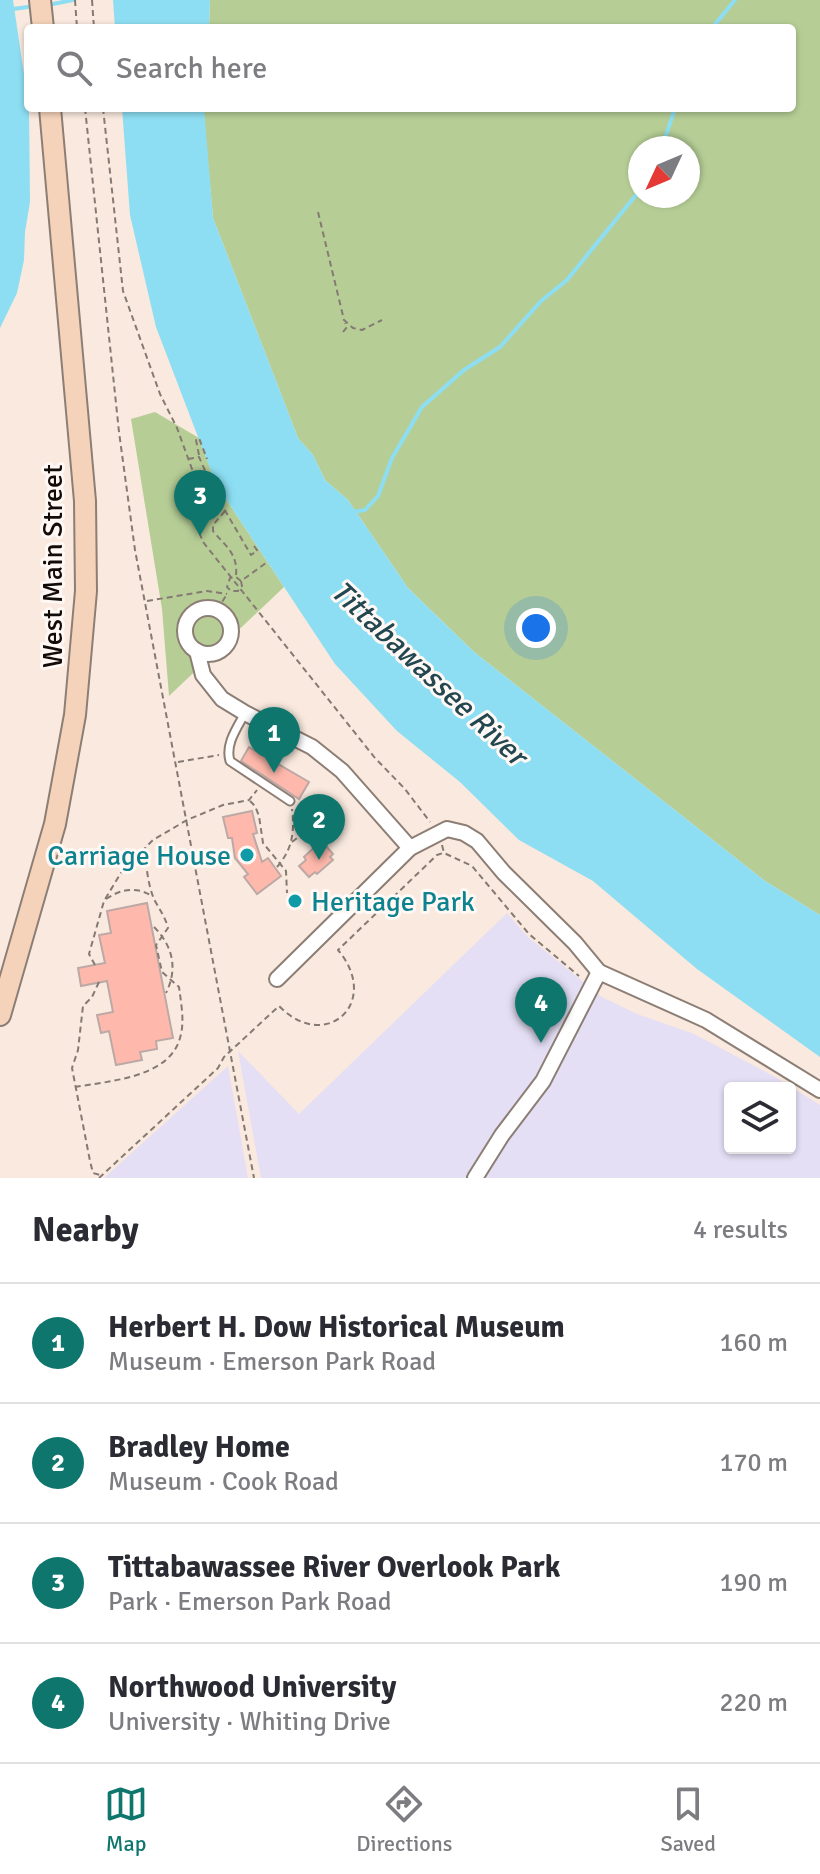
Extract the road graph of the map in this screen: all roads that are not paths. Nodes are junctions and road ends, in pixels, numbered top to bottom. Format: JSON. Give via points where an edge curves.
{"nodes":[{"id":1,"x":50,"y":112,"type":"edge"},
{"id":2,"x":197,"y":651,"type":"junction"},
{"id":3,"x":245,"y":713,"type":"junction"},
{"id":4,"x":290,"y":801,"type":"road end"},
{"id":5,"x":410,"y":848,"type":"junction"},
{"id":6,"x":596,"y":978,"type":"junction"},
{"id":7,"x":277,"y":979,"type":"dead end"},
{"id":8,"x":0,"y":1015,"type":"edge"},
{"id":9,"x":820,"y":1090,"type":"edge"},
{"id":10,"x":475,"y":1178,"type":"edge"}],
"edges":[{"from":1,"to":8,"type":"street","name":"West Main Street","via":[[85,501],[84,621],[75,715],[55,824]]},
{"from":2,"to":2,"type":"street","via":[[211,654],[229,641],[231,626],[217,610],[199,610],[189,618],[186,636]]},
{"from":2,"to":3,"type":"street","via":[[203,675],[222,699]]},
{"from":3,"to":4,"type":"lane","via":[[232,737],[230,761]]},
{"from":3,"to":5,"type":"street","via":[[332,763]]},
{"from":5,"to":6,"type":"street","via":[[447,829],[477,841],[575,943]]},
{"from":5,"to":7,"type":"street"},
{"from":6,"to":9,"type":"street","via":[[706,1020]]},
{"from":6,"to":10,"type":"street","via":[[543,1081]]}]}
